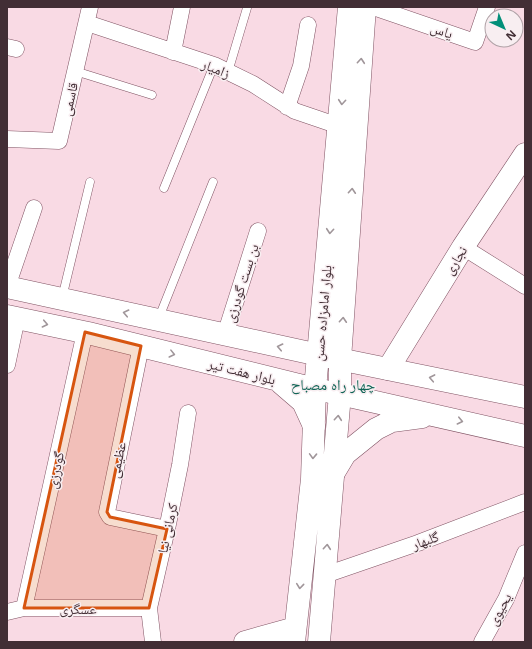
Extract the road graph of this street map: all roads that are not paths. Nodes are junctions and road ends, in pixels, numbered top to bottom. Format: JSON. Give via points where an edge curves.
{"nodes":[{"id":1,"x":90,"y":7,"type":"edge"},
{"id":2,"x":182,"y":7,"type":"edge"},
{"id":3,"x":350,"y":7,"type":"edge"},
{"id":4,"x":365,"y":7,"type":"edge"},
{"id":5,"x":373,"y":7,"type":"edge"},
{"id":6,"x":487,"y":7,"type":"edge"},
{"id":7,"x":247,"y":8,"type":"dead end"},
{"id":8,"x":87,"y":23,"type":"junction"},
{"id":9,"x":308,"y":25,"type":"dead end"},
{"id":10,"x":173,"y":52,"type":"junction"},
{"id":11,"x":214,"y":65,"type":"junction"},
{"id":12,"x":75,"y":71,"type":"junction"},
{"id":13,"x":228,"y":72,"type":"junction"},
{"id":14,"x":152,"y":95,"type":"dead end"},
{"id":15,"x":287,"y":107,"type":"junction"},
{"id":16,"x":339,"y":126,"type":"junction"},
{"id":17,"x":7,"y":139,"type":"edge"},
{"id":18,"x":525,"y":154,"type":"edge"},
{"id":19,"x":90,"y":182,"type":"dead end"},
{"id":20,"x":213,"y":182,"type":"dead end"},
{"id":21,"x":164,"y":188,"type":"dead end"},
{"id":22,"x":34,"y":208,"type":"dead end"},
{"id":23,"x":258,"y":231,"type":"dead end"},
{"id":24,"x":463,"y":247,"type":"junction"},
{"id":25,"x":525,"y":286,"type":"edge"},
{"id":26,"x":7,"y":287,"type":"edge"},
{"id":27,"x":61,"y":299,"type":"junction"},
{"id":28,"x":12,"y":317,"type":"edge"},
{"id":29,"x":158,"y":320,"type":"junction"},
{"id":30,"x":85,"y":332,"type":"junction"},
{"id":31,"x":225,"y":335,"type":"junction"},
{"id":32,"x":141,"y":346,"type":"junction"},
{"id":33,"x":319,"y":355,"type":"junction"},
{"id":34,"x":340,"y":359,"type":"junction"},
{"id":35,"x":7,"y":365,"type":"edge"},
{"id":36,"x":388,"y":369,"type":"junction"},
{"id":37,"x":276,"y":380,"type":"junction"},
{"id":38,"x":315,"y":390,"type":"junction"},
{"id":39,"x":340,"y":394,"type":"junction"},
{"id":40,"x":525,"y":397,"type":"edge"},
{"id":41,"x":188,"y":413,"type":"dead end"},
{"id":42,"x":439,"y":416,"type":"junction"},
{"id":43,"x":314,"y":426,"type":"junction"},
{"id":44,"x":525,"y":436,"type":"edge"},
{"id":45,"x":333,"y":474,"type":"junction"},
{"id":46,"x":525,"y":502,"type":"edge"},
{"id":47,"x":167,"y":529,"type":"junction"},
{"id":48,"x":525,"y":553,"type":"edge"},
{"id":49,"x":325,"y":575,"type":"junction"},
{"id":50,"x":24,"y":608,"type":"junction"},
{"id":51,"x":149,"y":608,"type":"junction"},
{"id":52,"x":7,"y":612,"type":"edge"},
{"id":53,"x":294,"y":635,"type":"edge"},
{"id":54,"x":153,"y":642,"type":"edge"},
{"id":55,"x":245,"y":642,"type":"edge"},
{"id":56,"x":319,"y":642,"type":"edge"},
{"id":57,"x":482,"y":642,"type":"edge"}],
"edges":[{"from":1,"to":8,"type":"street","name":"قاسمی"},
{"from":2,"to":10,"type":"street"},
{"from":3,"to":16,"type":"main road","name":"بلوار امامزاده حسن","one_way":true},
{"from":34,"to":4,"type":"main road","name":"بلوار امامزاده حسن","one_way":true},
{"from":5,"to":6,"type":"street","name":"یاس","via":[[475,42]]},
{"from":7,"to":13,"type":"lane"},
{"from":8,"to":10,"type":"street","name":"زامیار"},
{"from":8,"to":12,"type":"street","name":"قاسمی"},
{"from":9,"to":15,"type":"street","via":[[302,66]]},
{"from":10,"to":11,"type":"street","name":"زامیار"},
{"from":11,"to":13,"type":"street","name":"زامیار"},
{"from":11,"to":21,"type":"lane"},
{"from":12,"to":14,"type":"lane"},
{"from":12,"to":17,"type":"street","name":"قاسمی","via":[[59,141]]},
{"from":13,"to":15,"type":"street","name":"زامیار","via":[[253,84]]},
{"from":15,"to":16,"type":"street","name":"زامیار"},
{"from":16,"to":33,"type":"main road","name":"بلوار امامزاده حسن","one_way":true},
{"from":18,"to":24,"type":"main road","name":"نجاری"},
{"from":19,"to":27,"type":"lane"},
{"from":20,"to":29,"type":"lane"},
{"from":22,"to":26,"type":"street"},
{"from":23,"to":31,"type":"street","name":"بن بست گودرزی"},
{"from":24,"to":25,"type":"street"},
{"from":24,"to":36,"type":"main road","name":"نجاری"},
{"from":26,"to":27,"type":"main road"},
{"from":29,"to":27,"type":"main road","one_way":true},
{"from":28,"to":30,"type":"main road","name":"بلوار هفت تیر","one_way":true},
{"from":28,"to":35,"type":"street"},
{"from":29,"to":31,"type":"main road"},
{"from":30,"to":32,"type":"main road","name":"بلوار هفت تیر"},
{"from":30,"to":50,"type":"street","name":"گودرزی"},
{"from":33,"to":31,"type":"main road","one_way":true},
{"from":32,"to":37,"type":"main road","name":"بلوار هفت تیر","one_way":true},
{"from":32,"to":47,"type":"street","name":"عظیمی","via":[[107,512],[110,517]]},
{"from":33,"to":34,"type":"main road"},
{"from":33,"to":38,"type":"main road","name":"بلوار امامزاده حسن"},
{"from":34,"to":36,"type":"main road"},
{"from":34,"to":39,"type":"main road","name":"بلوار امامزاده حسن"},
{"from":40,"to":36,"type":"main road","one_way":true},
{"from":37,"to":38,"type":"main road","name":"بلوار هفت تیر"},
{"from":37,"to":43,"type":"main road","via":[[303,402]]},
{"from":38,"to":39,"type":"main road","name":"بلوار هفت تیر"},
{"from":38,"to":43,"type":"main road","name":"بلوار امامزاده حسن"},
{"from":39,"to":42,"type":"main road","name":"بلوار هفت تیر"},
{"from":45,"to":39,"type":"main road","name":"بلوار امامزاده حسن","one_way":true},
{"from":41,"to":47,"type":"street","name":"کرمانی نیا"},
{"from":42,"to":44,"type":"main road","name":"بلوار هفت تیر","one_way":true},
{"from":42,"to":45,"type":"main road","via":[[392,421],[376,429],[346,454]]},
{"from":43,"to":53,"type":"main road","name":"بلوار امامزاده حسن","one_way":true,"via":[[312,479]]},
{"from":49,"to":45,"type":"main road","name":"بلوار امامزاده حسن","one_way":true},
{"from":46,"to":49,"type":"street","name":"گلبهار"},
{"from":47,"to":51,"type":"street","name":"کرمانی نیا"},
{"from":48,"to":57,"type":"street","name":"یحیوی","via":[[506,599]]},
{"from":49,"to":56,"type":"main road","name":"بلوار امامزاده حسن"},
{"from":50,"to":51,"type":"street","name":"عسگری"},
{"from":50,"to":52,"type":"street","name":"عسگری"},
{"from":51,"to":54,"type":"street","name":"کرمانی نیا"},
{"from":53,"to":55,"type":"main road"}]}
